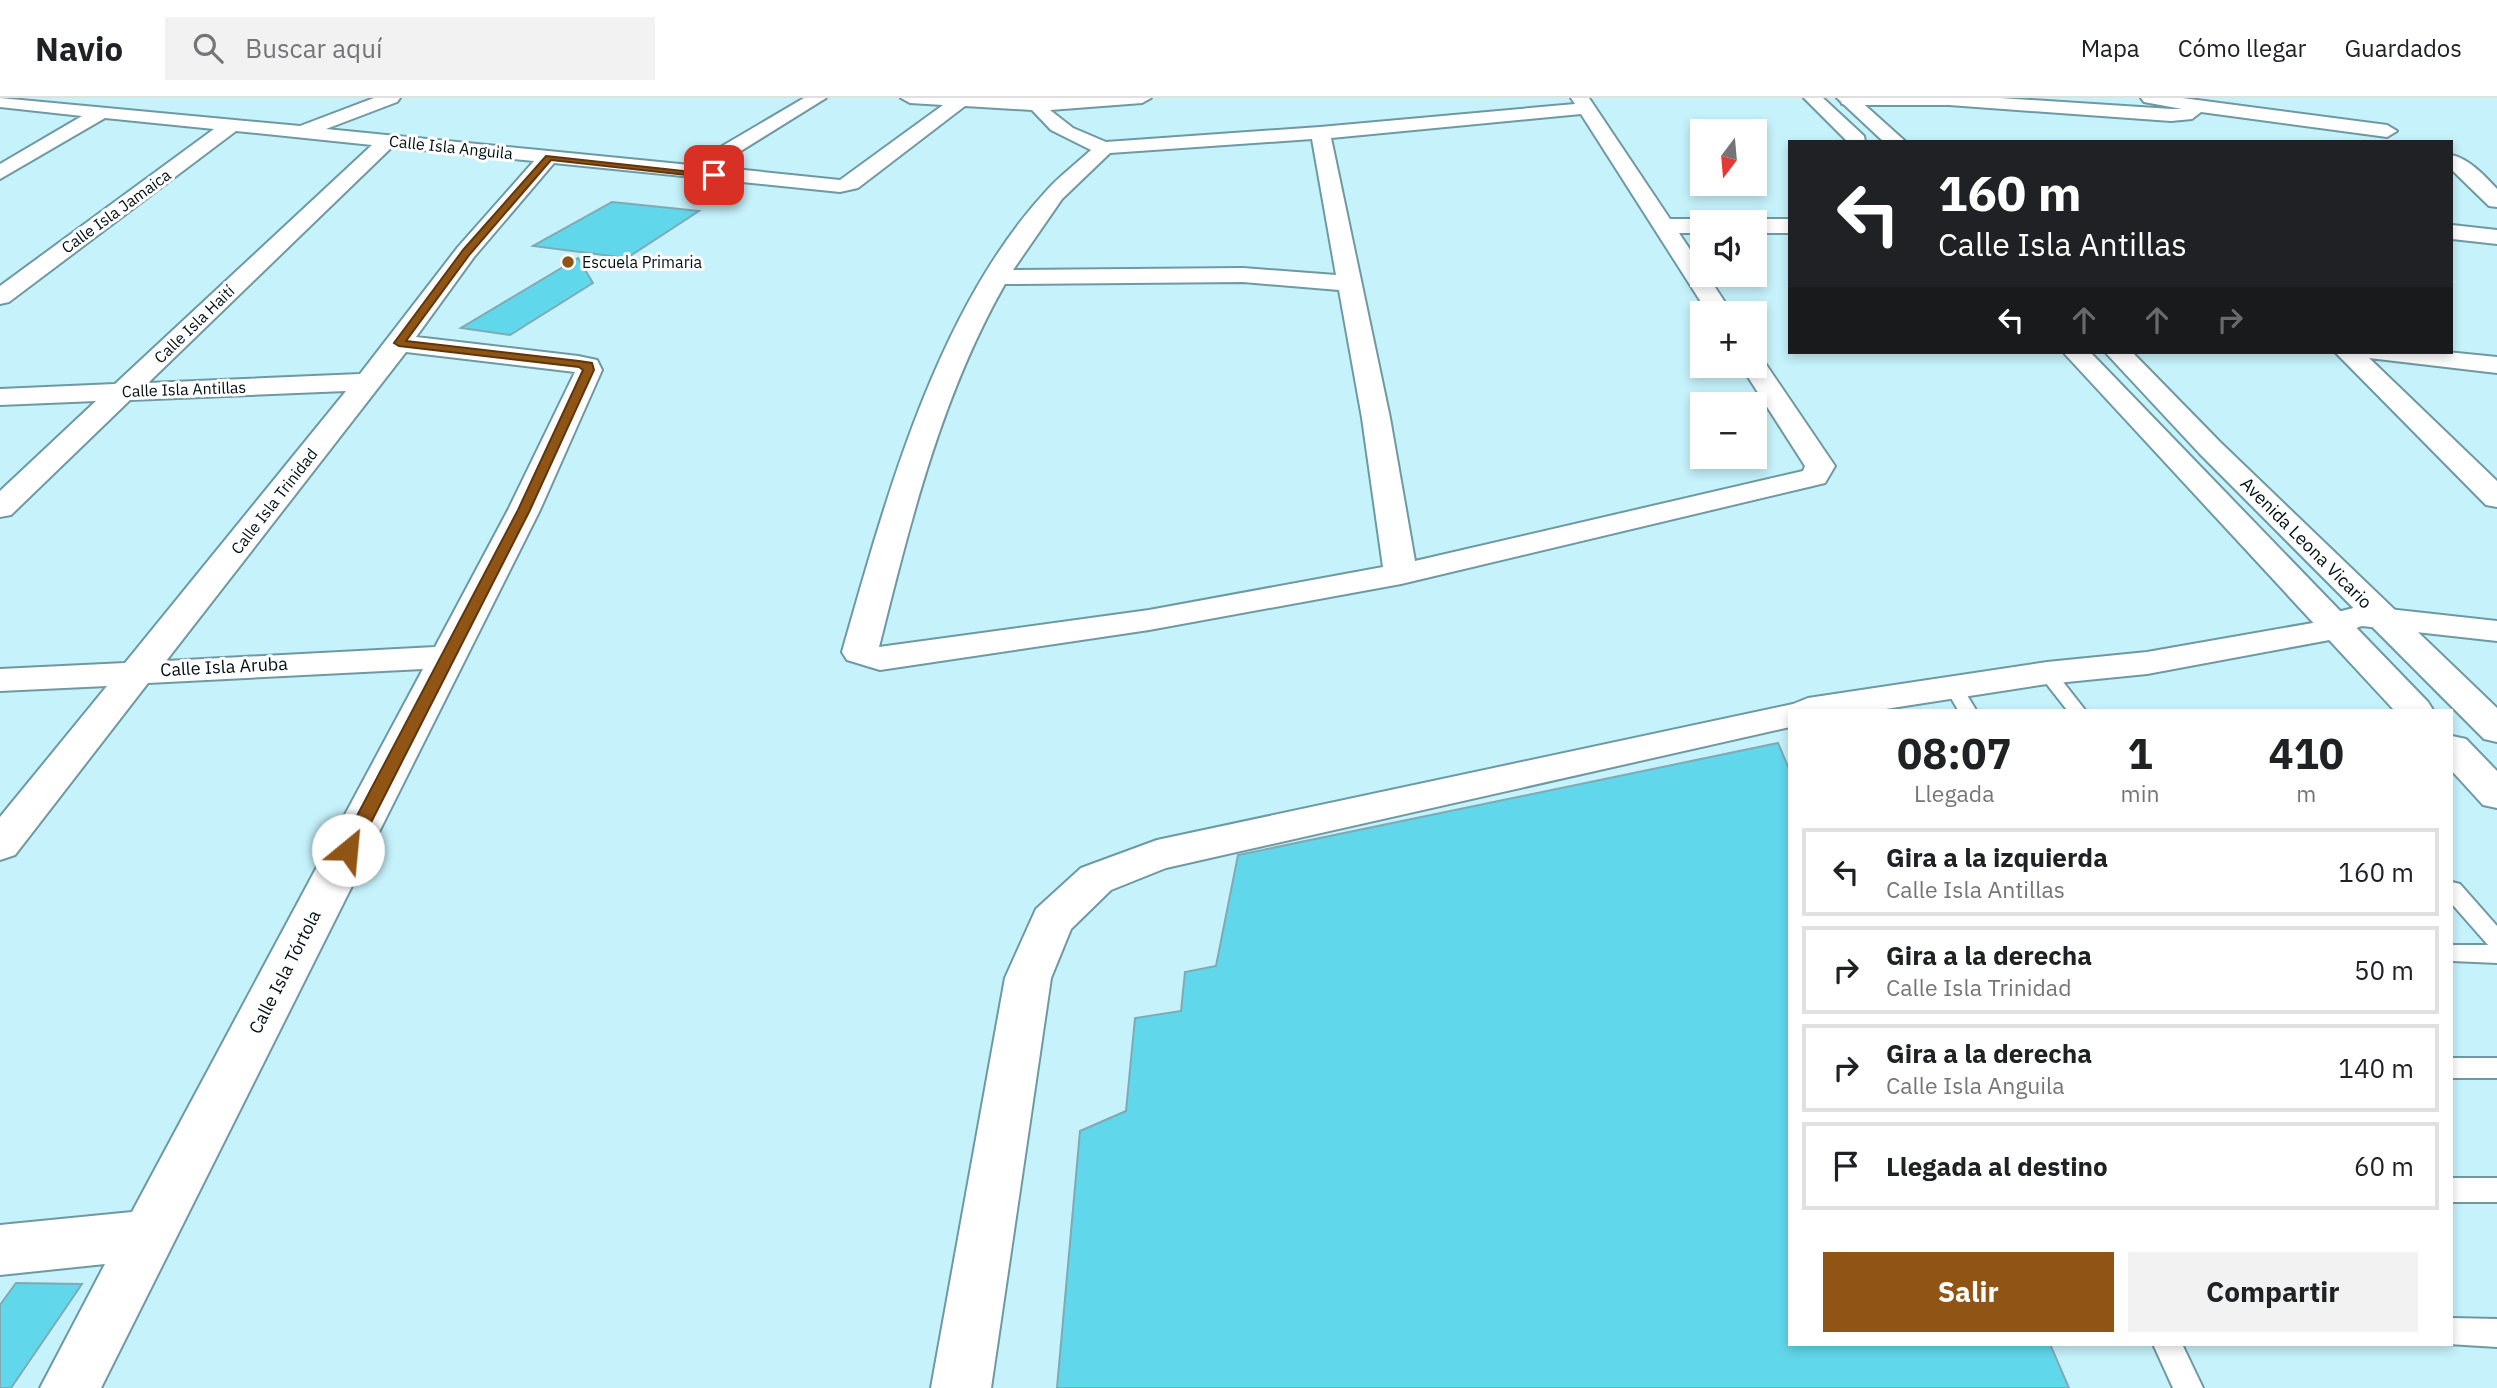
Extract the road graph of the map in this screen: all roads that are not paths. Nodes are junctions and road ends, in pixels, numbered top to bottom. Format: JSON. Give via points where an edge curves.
{"nodes":[{"id":1,"x":46,"y":98,"type":"edge"},
{"id":2,"x":391,"y":98,"type":"edge"},
{"id":3,"x":817,"y":98,"type":"edge"},
{"id":4,"x":910,"y":98,"type":"edge"},
{"id":5,"x":1142,"y":98,"type":"edge"},
{"id":6,"x":1813,"y":98,"type":"edge"},
{"id":7,"x":2150,"y":98,"type":"edge"},
{"id":8,"x":1847,"y":99,"type":"edge"},
{"id":9,"x":1948,"y":99,"type":"edge"},
{"id":10,"x":959,"y":102,"type":"junction"},
{"id":11,"x":1583,"y":103,"type":"edge"},
{"id":12,"x":5,"y":105,"type":"edge"},
{"id":13,"x":1038,"y":105,"type":"junction"},
{"id":14,"x":208,"y":106,"type":"dead end"},
{"id":15,"x":2197,"y":106,"type":"junction"},
{"id":16,"x":2348,"y":106,"type":"dead end"},
{"id":17,"x":100,"y":113,"type":"junction"},
{"id":18,"x":169,"y":119,"type":"junction"},
{"id":19,"x":2304,"y":121,"type":"junction"},
{"id":20,"x":232,"y":125,"type":"junction"},
{"id":21,"x":299,"y":132,"type":"junction"},
{"id":22,"x":1320,"y":133,"type":"junction"},
{"id":23,"x":1857,"y":140,"type":"edge"},
{"id":24,"x":1894,"y":140,"type":"edge"},
{"id":25,"x":2316,"y":140,"type":"edge"},
{"id":26,"x":387,"y":141,"type":"junction"},
{"id":27,"x":1104,"y":148,"type":"junction"},
{"id":28,"x":548,"y":157,"type":"junction"},
{"id":29,"x":2453,"y":162,"type":"edge"},
{"id":30,"x":0,"y":173,"type":"edge"},
{"id":31,"x":691,"y":173,"type":"junction"},
{"id":32,"x":2497,"y":201,"type":"edge"},
{"id":33,"x":1663,"y":226,"type":"junction"},
{"id":34,"x":1690,"y":226,"type":"edge"},
{"id":35,"x":1767,"y":226,"type":"edge"},
{"id":36,"x":1788,"y":226,"type":"edge"},
{"id":37,"x":2453,"y":233,"type":"edge"},
{"id":38,"x":2497,"y":237,"type":"edge"},
{"id":39,"x":996,"y":277,"type":"junction"},
{"id":40,"x":1347,"y":283,"type":"junction"},
{"id":41,"x":0,"y":297,"type":"edge"},
{"id":42,"x":1712,"y":301,"type":"edge"},
{"id":43,"x":399,"y":343,"type":"junction"},
{"id":44,"x":2078,"y":354,"type":"edge"},
{"id":45,"x":2120,"y":354,"type":"edge"},
{"id":46,"x":2350,"y":354,"type":"edge"},
{"id":47,"x":2419,"y":354,"type":"edge"},
{"id":48,"x":2441,"y":355,"type":"edge"},
{"id":49,"x":2497,"y":365,"type":"edge"},
{"id":50,"x":1762,"y":378,"type":"edge"},
{"id":51,"x":368,"y":382,"type":"junction"},
{"id":52,"x":123,"y":391,"type":"junction"},
{"id":53,"x":0,"y":397,"type":"edge"},
{"id":54,"x":2497,"y":498,"type":"edge"},
{"id":55,"x":0,"y":508,"type":"edge"},
{"id":56,"x":1401,"y":574,"type":"junction"},
{"id":57,"x":2380,"y":616,"type":"junction"},
{"id":58,"x":2335,"y":629,"type":"junction"},
{"id":59,"x":2497,"y":631,"type":"edge"},
{"id":60,"x":448,"y":657,"type":"junction"},
{"id":61,"x":139,"y":671,"type":"junction"},
{"id":62,"x":2048,"y":673,"type":"junction"},
{"id":63,"x":0,"y":680,"type":"edge"},
{"id":64,"x":1960,"y":698,"type":"edge"},
{"id":65,"x":1858,"y":706,"type":"edge"},
{"id":66,"x":1820,"y":709,"type":"edge"},
{"id":67,"x":2075,"y":709,"type":"edge"},
{"id":68,"x":2413,"y":709,"type":"edge"},
{"id":69,"x":1788,"y":715,"type":"edge"},
{"id":70,"x":2497,"y":730,"type":"edge"},
{"id":71,"x":2453,"y":749,"type":"edge"},
{"id":72,"x":2497,"y":794,"type":"edge"},
{"id":73,"x":0,"y":845,"type":"edge"},
{"id":74,"x":2453,"y":891,"type":"edge"},
{"id":75,"x":2497,"y":941,"type":"edge"},
{"id":76,"x":2453,"y":953,"type":"edge"},
{"id":77,"x":2497,"y":954,"type":"edge"},
{"id":78,"x":2453,"y":1068,"type":"edge"},
{"id":79,"x":2497,"y":1069,"type":"edge"},
{"id":80,"x":2453,"y":1190,"type":"edge"},
{"id":81,"x":2497,"y":1190,"type":"edge"},
{"id":82,"x":148,"y":1235,"type":"junction"},
{"id":83,"x":0,"y":1250,"type":"edge"},
{"id":84,"x":2453,"y":1332,"type":"edge"},
{"id":85,"x":2497,"y":1334,"type":"edge"},
{"id":86,"x":2168,"y":1346,"type":"edge"},
{"id":87,"x":70,"y":1388,"type":"edge"},
{"id":88,"x":961,"y":1388,"type":"edge"},
{"id":89,"x":2188,"y":1388,"type":"edge"}],
"edges":[{"from":1,"to":12,"type":"street"},
{"from":2,"to":21,"type":"street"},
{"from":3,"to":31,"type":"street"},
{"from":4,"to":10,"type":"street"},
{"from":5,"to":13,"type":"street"},
{"from":6,"to":23,"type":"street"},
{"from":7,"to":15,"type":"street"},
{"from":8,"to":9,"type":"street"},
{"from":8,"to":24,"type":"street"},
{"from":9,"to":15,"type":"street","via":[[2171,115],[2185,115]]},
{"from":10,"to":13,"type":"street"},
{"from":10,"to":31,"type":"street","name":"Calle Isla Anguila","via":[[846,186]]},
{"from":11,"to":22,"type":"street"},
{"from":11,"to":33,"type":"street"},
{"from":12,"to":17,"type":"street","name":"Calle Isla Anguila"},
{"from":13,"to":27,"type":"street","via":[[1042,114],[1078,138]]},
{"from":14,"to":18,"type":"street"},
{"from":15,"to":19,"type":"street"},
{"from":16,"to":19,"type":"street","via":[[2393,133]]},
{"from":17,"to":18,"type":"street","name":"Calle Isla Anguila"},
{"from":17,"to":30,"type":"street"},
{"from":18,"to":20,"type":"street","name":"Calle Isla Anguila"},
{"from":19,"to":25,"type":"street"},
{"from":20,"to":21,"type":"street","name":"Calle Isla Anguila"},
{"from":20,"to":41,"type":"street","name":"Calle Isla Jamaica"},
{"from":21,"to":26,"type":"street","name":"Calle Isla Anguila"},
{"from":22,"to":27,"type":"street"},
{"from":22,"to":40,"type":"street"},
{"from":26,"to":28,"type":"street","name":"Calle Isla Anguila"},
{"from":26,"to":52,"type":"street","name":"Calle Isla Haití"},
{"from":27,"to":39,"type":"street","via":[[1081,166],[1040,214]]},
{"from":28,"to":31,"type":"street","name":"Calle Isla Anguila"},
{"from":28,"to":43,"type":"street","name":"Calle Isla Trinidad","via":[[466,252]]},
{"from":29,"to":32,"type":"street"},
{"from":33,"to":34,"type":"street"},
{"from":33,"to":42,"type":"street"},
{"from":35,"to":36,"type":"street"},
{"from":37,"to":38,"type":"street"},
{"from":39,"to":40,"type":"street","via":[[1244,275]]},
{"from":39,"to":56,"type":"street","via":[[947,375],[898,510],[860,652],[880,659],[894,657],[1149,620]]},
{"from":40,"to":56,"type":"street","via":[[1376,418]]},
{"from":43,"to":51,"type":"street","name":"Calle Isla Trinidad"},
{"from":43,"to":60,"type":"street","name":"Calle Isla Tórtola","via":[[588,366],[589,370]]},
{"from":44,"to":58,"type":"street","name":"Avenida Leona Vicario"},
{"from":45,"to":57,"type":"street","name":"Avenida Leona Vicario"},
{"from":46,"to":54,"type":"street"},
{"from":47,"to":48,"type":"street"},
{"from":48,"to":49,"type":"street"},
{"from":50,"to":56,"type":"street","via":[[1819,466],[1814,477]]},
{"from":51,"to":52,"type":"street","name":"Calle Isla Antillas"},
{"from":51,"to":61,"type":"street","name":"Calle Isla Trinidad"},
{"from":52,"to":53,"type":"street","name":"Calle Isla Antillas"},
{"from":52,"to":55,"type":"street","name":"Calle Isla Haití"},
{"from":57,"to":58,"type":"street","via":[[2342,621]]},
{"from":57,"to":59,"type":"street"},
{"from":57,"to":70,"type":"street","name":"Avenida Leona Vicario"},
{"from":58,"to":62,"type":"street","via":[[2147,663]]},
{"from":58,"to":68,"type":"street","name":"Avenida Leona Vicario"},
{"from":60,"to":61,"type":"street","name":"Calle Isla Aruba"},
{"from":60,"to":82,"type":"street","name":"Calle Isla Tórtola"},
{"from":61,"to":63,"type":"street","name":"Calle Isla Aruba"},
{"from":61,"to":73,"type":"street","name":"Calle Isla Trinidad"},
{"from":62,"to":64,"type":"street"},
{"from":62,"to":67,"type":"lane"},
{"from":64,"to":65,"type":"street"},
{"from":65,"to":66,"type":"street"},
{"from":69,"to":88,"type":"street","via":[[1157,855],[1096,879],[1052,920],[1028,978]]},
{"from":71,"to":72,"type":"street"},
{"from":74,"to":75,"type":"lane"},
{"from":76,"to":77,"type":"lane"},
{"from":78,"to":79,"type":"lane"},
{"from":80,"to":81,"type":"lane"},
{"from":82,"to":83,"type":"street"},
{"from":82,"to":87,"type":"street","name":"Calle Isla Tórtola"},
{"from":84,"to":85,"type":"lane"},
{"from":86,"to":89,"type":"lane"}]}
